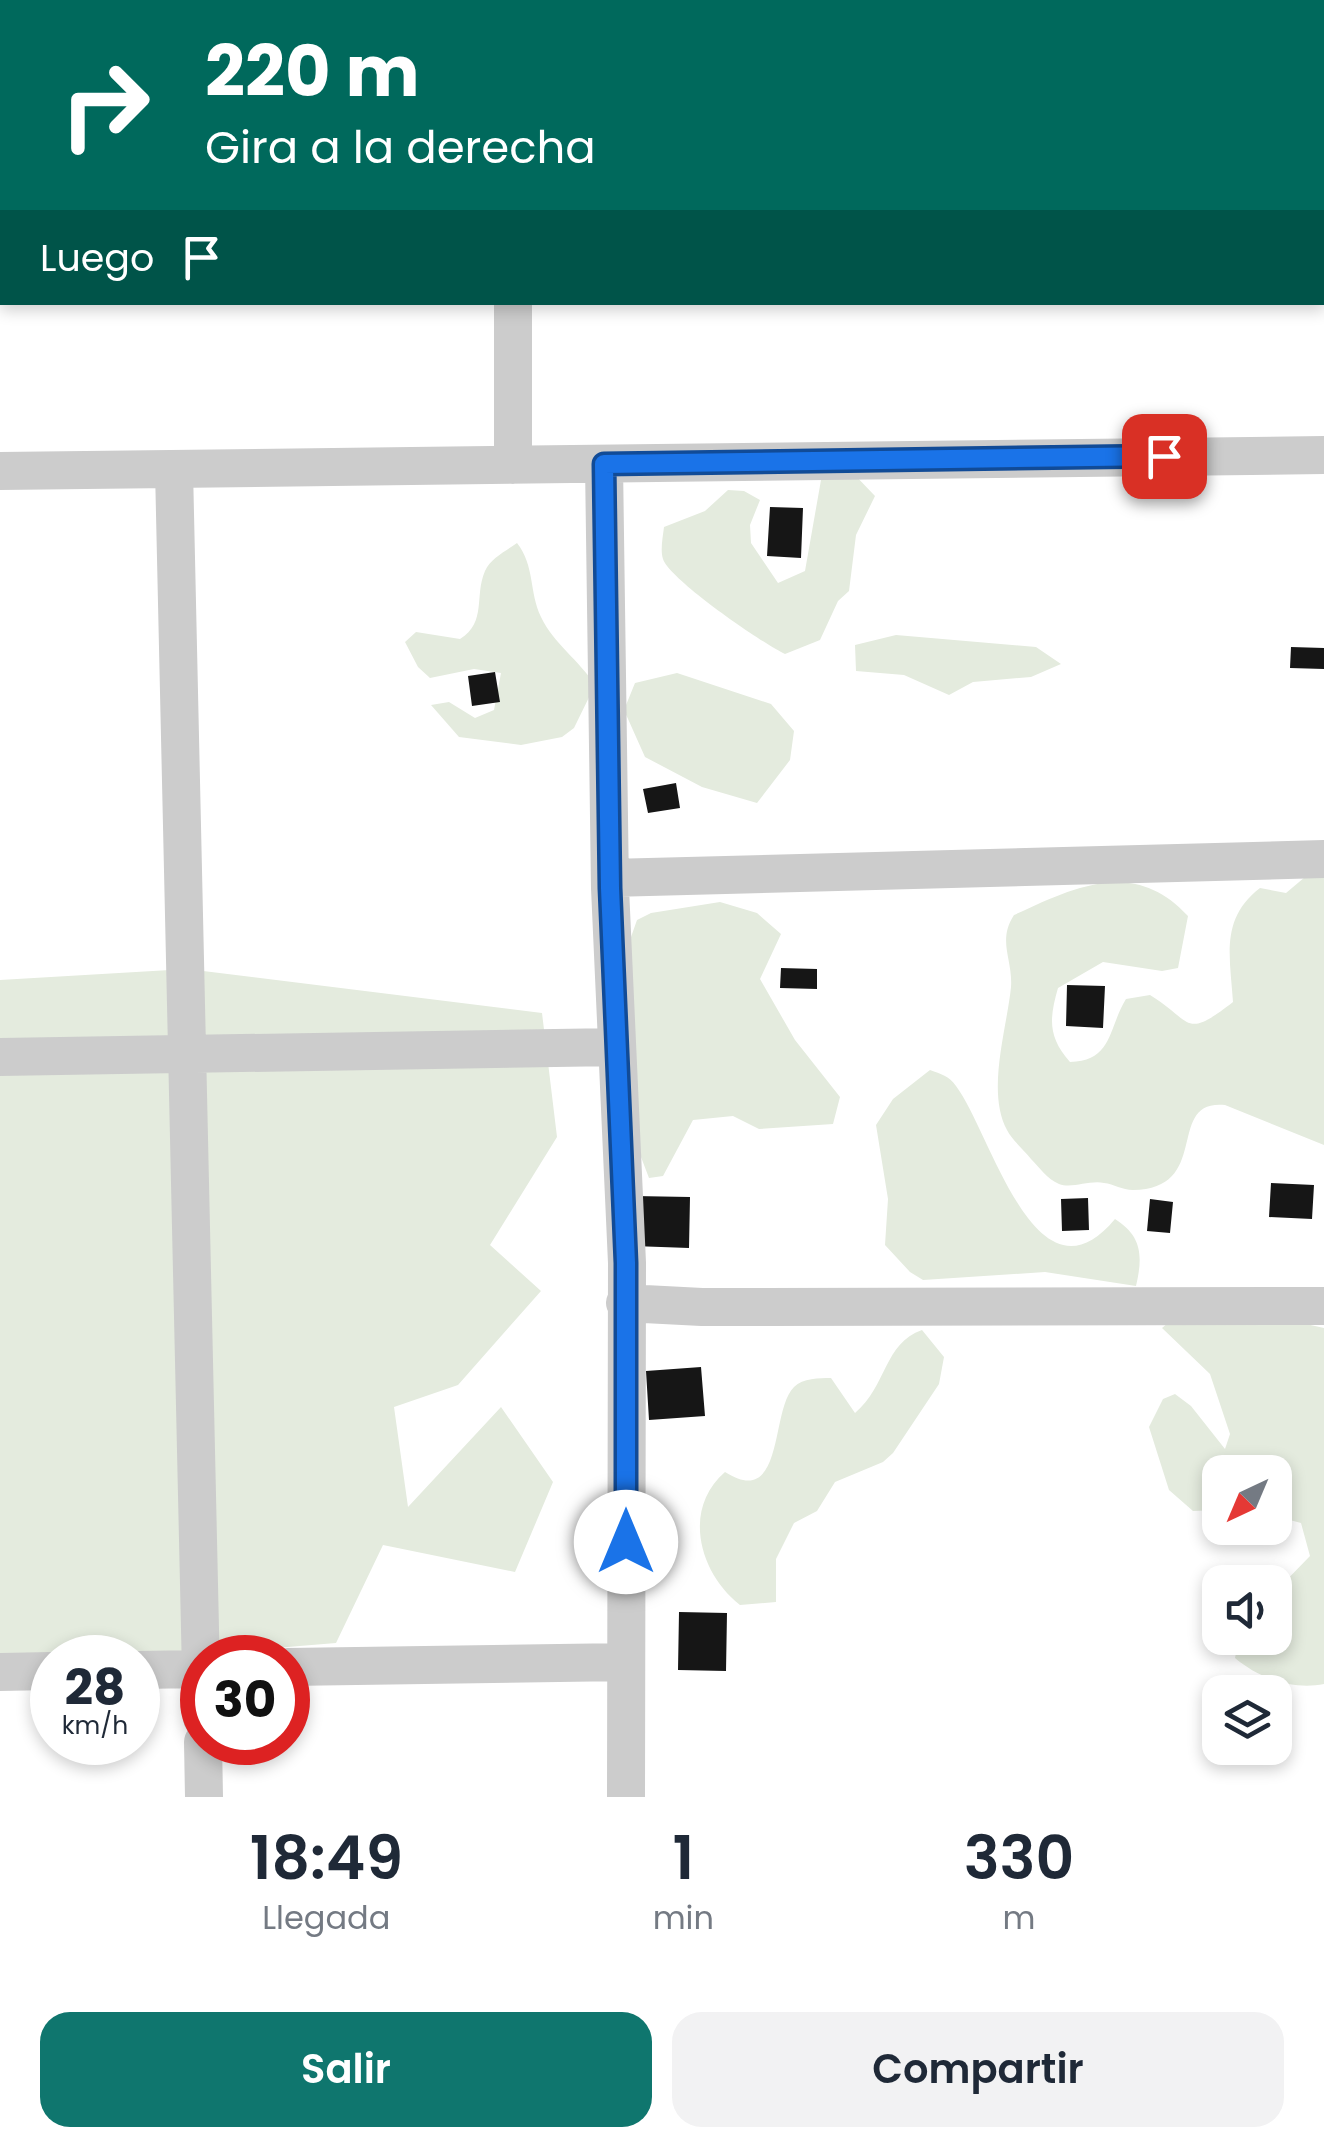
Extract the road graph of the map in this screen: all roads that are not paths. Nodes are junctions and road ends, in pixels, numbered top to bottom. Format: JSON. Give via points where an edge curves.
{"nodes":[{"id":1,"x":514,"y":305,"type":"edge"},
{"id":2,"x":1324,"y":454,"type":"edge"},
{"id":3,"x":604,"y":464,"type":"junction"},
{"id":4,"x":513,"y":465,"type":"junction"},
{"id":5,"x":174,"y":469,"type":"junction"},
{"id":6,"x":0,"y":471,"type":"edge"},
{"id":7,"x":1324,"y":859,"type":"edge"},
{"id":8,"x":610,"y":878,"type":"junction"},
{"id":9,"x":617,"y":1047,"type":"junction"},
{"id":10,"x":187,"y":1054,"type":"junction"},
{"id":11,"x":0,"y":1056,"type":"edge"},
{"id":12,"x":625,"y":1303,"type":"junction"},
{"id":13,"x":1324,"y":1306,"type":"edge"},
{"id":14,"x":201,"y":1635,"type":"edge"},
{"id":15,"x":626,"y":1662,"type":"junction"},
{"id":16,"x":310,"y":1668,"type":"edge"},
{"id":17,"x":0,"y":1672,"type":"edge"},
{"id":18,"x":30,"y":1672,"type":"edge"},
{"id":19,"x":203,"y":1765,"type":"edge"},
{"id":20,"x":204,"y":1797,"type":"edge"},
{"id":21,"x":626,"y":1797,"type":"edge"}],
"edges":[{"from":1,"to":4,"type":"street"},
{"from":2,"to":3,"type":"street"},
{"from":3,"to":4,"type":"street"},
{"from":3,"to":8,"type":"street"},
{"from":4,"to":5,"type":"street"},
{"from":5,"to":6,"type":"street"},
{"from":5,"to":10,"type":"street"},
{"from":7,"to":8,"type":"street"},
{"from":8,"to":9,"type":"street"},
{"from":9,"to":10,"type":"street"},
{"from":9,"to":12,"type":"street"},
{"from":10,"to":11,"type":"street"},
{"from":10,"to":14,"type":"street"},
{"from":12,"to":13,"type":"street"},
{"from":12,"to":15,"type":"street"},
{"from":15,"to":16,"type":"street"},
{"from":15,"to":21,"type":"street"},
{"from":17,"to":18,"type":"street"},
{"from":19,"to":20,"type":"street"}]}
